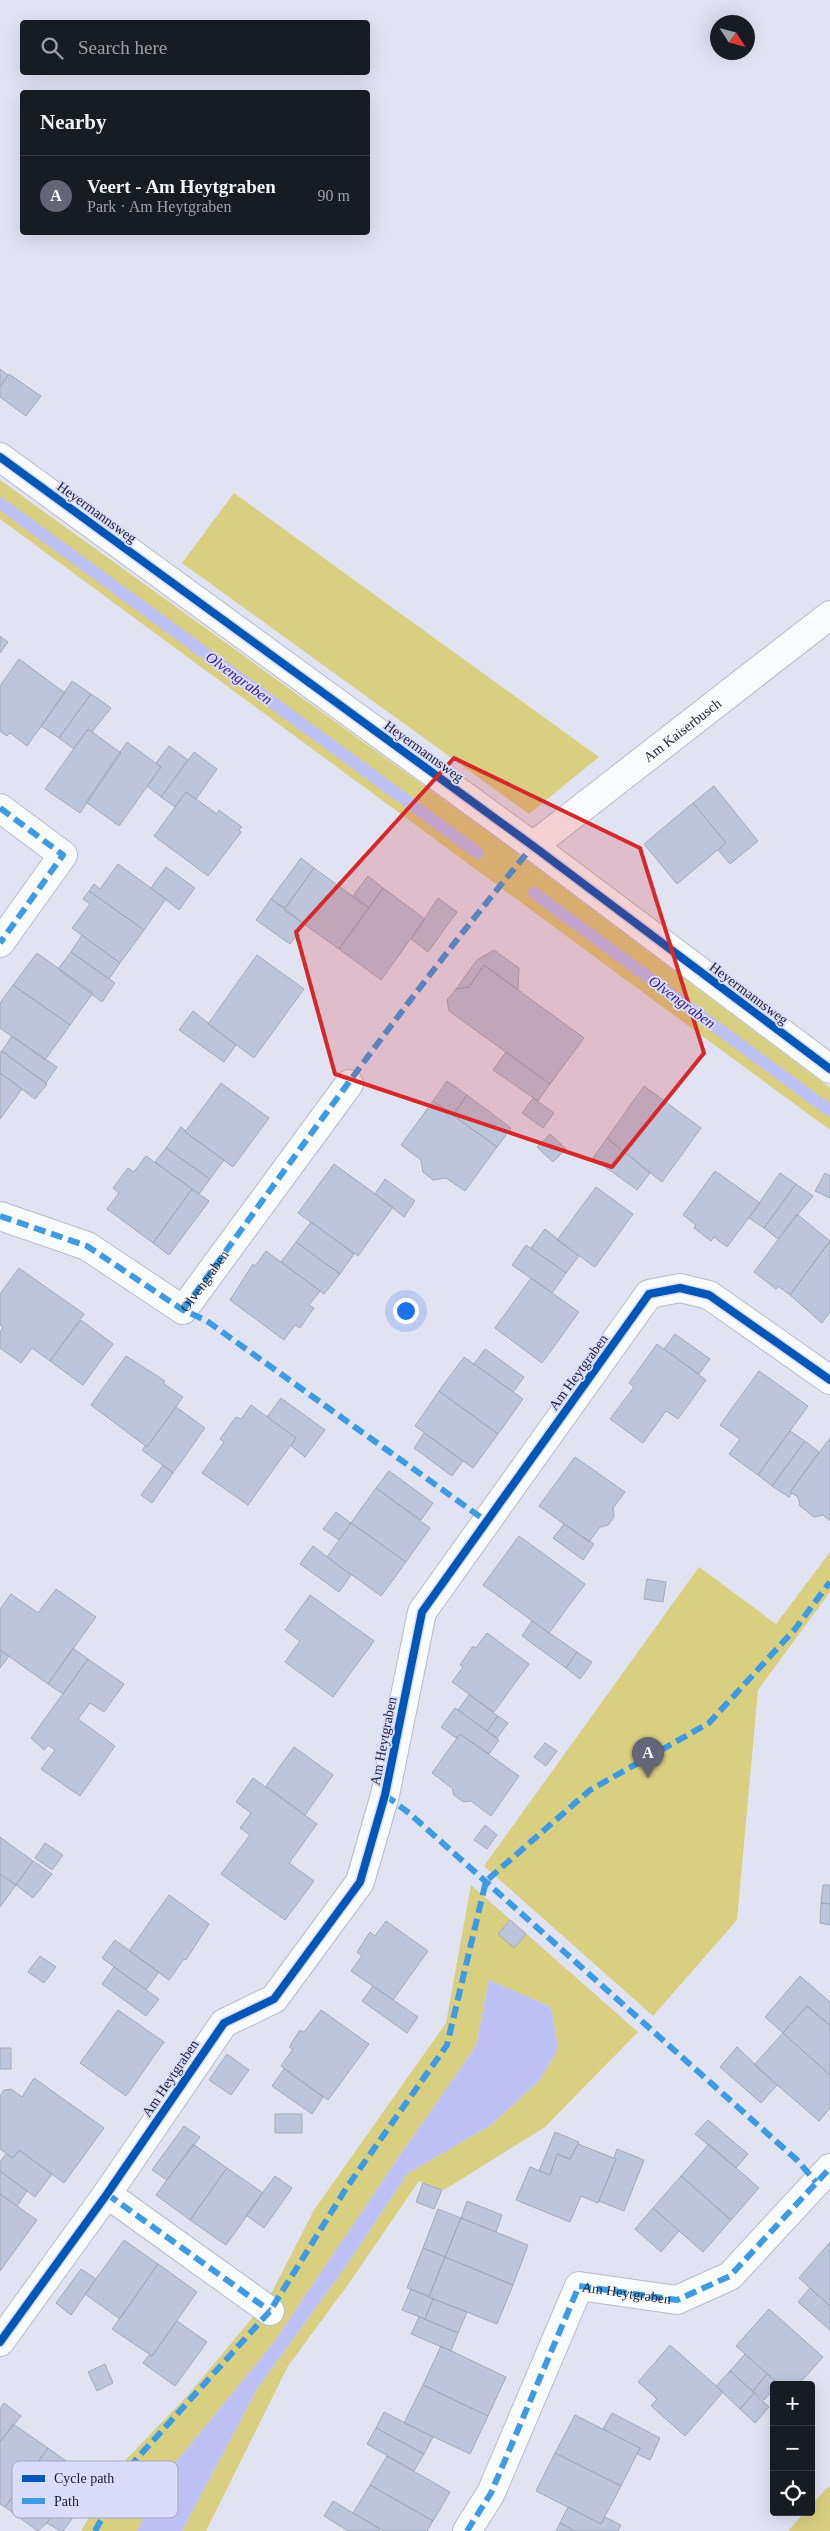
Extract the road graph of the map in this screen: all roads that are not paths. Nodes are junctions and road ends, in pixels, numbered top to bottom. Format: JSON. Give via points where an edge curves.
{"nodes":[{"id":1,"x":0,"y":457,"type":"edge"},
{"id":2,"x":830,"y":615,"type":"edge"},
{"id":3,"x":0,"y":808,"type":"edge"},
{"id":4,"x":533,"y":846,"type":"junction"},
{"id":5,"x":0,"y":943,"type":"edge"},
{"id":6,"x":830,"y":1069,"type":"edge"},
{"id":7,"x":349,"y":1084,"type":"dead end"},
{"id":8,"x":0,"y":1216,"type":"edge"},
{"id":9,"x":830,"y":1380,"type":"edge"},
{"id":10,"x":830,"y":2168,"type":"edge"},
{"id":11,"x":107,"y":2194,"type":"junction"},
{"id":12,"x":270,"y":2311,"type":"dead end"},
{"id":13,"x":0,"y":2342,"type":"edge"},
{"id":14,"x":467,"y":2531,"type":"edge"}],
"edges":[{"from":1,"to":4,"type":"street","name":"Heyermannsweg"},
{"from":2,"to":4,"type":"street","name":"Am Kaiserbusch"},
{"from":3,"to":5,"type":"street","via":[[63,855]]},
{"from":4,"to":6,"type":"street","name":"Heyermannsweg"},
{"from":7,"to":8,"type":"street","name":"Olvengraben","via":[[183,1310],[88,1246]]},
{"from":9,"to":11,"type":"street","name":"Am Heytgraben","via":[[709,1295],[680,1288],[650,1294],[422,1612],[385,1795],[360,1882],[274,1999],[224,2023]]},
{"from":10,"to":14,"type":"street","name":"Am Heytgraben","via":[[730,2276],[677,2300],[579,2286],[491,2493]]},
{"from":11,"to":12,"type":"street"},
{"from":11,"to":13,"type":"street","name":"Am Heytgraben"}]}
